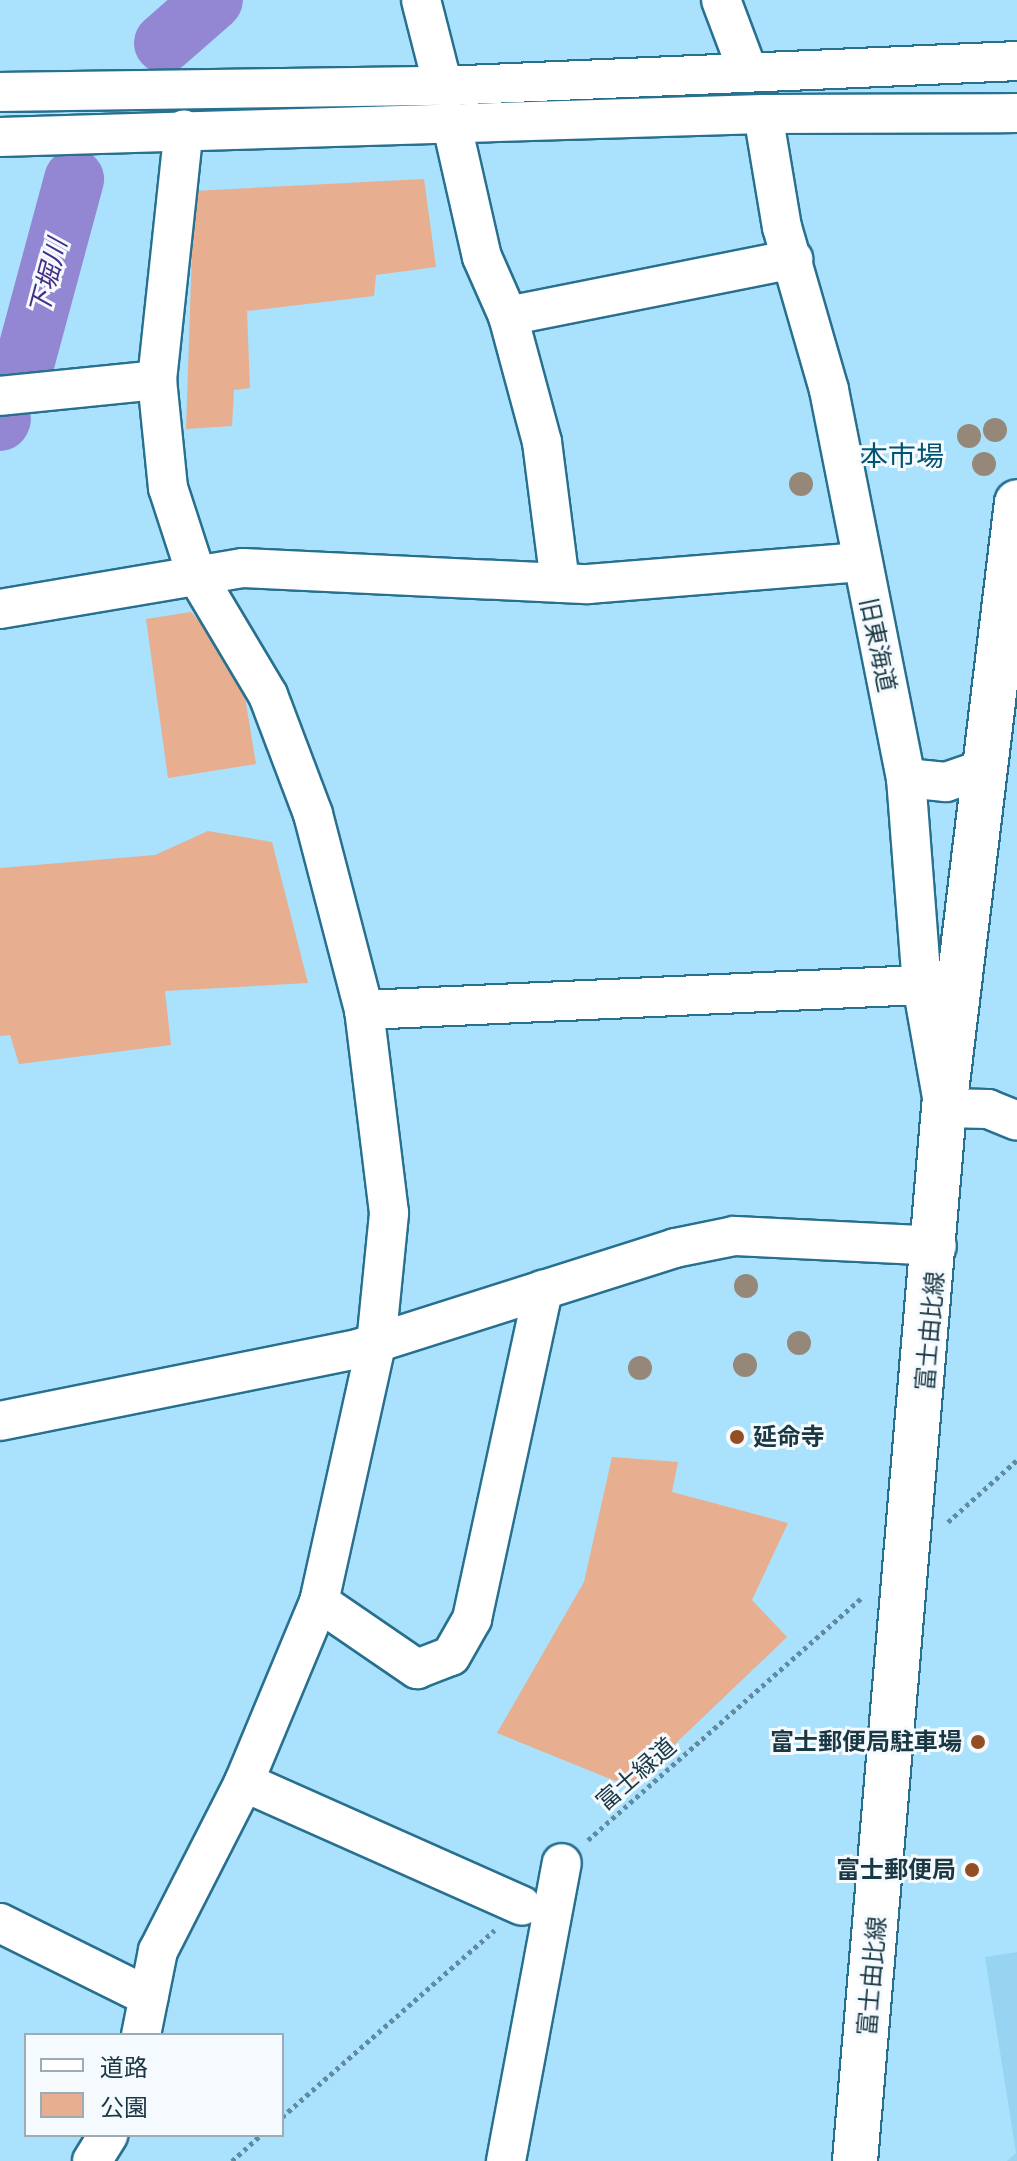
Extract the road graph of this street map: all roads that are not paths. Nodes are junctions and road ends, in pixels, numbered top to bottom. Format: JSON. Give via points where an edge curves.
{"nodes":[{"id":1,"x":421,"y":0,"type":"edge"},
{"id":2,"x":721,"y":0,"type":"edge"},
{"id":3,"x":1017,"y":61,"type":"edge"},
{"id":4,"x":748,"y":72,"type":"junction"},
{"id":5,"x":0,"y":92,"type":"edge"},
{"id":6,"x":447,"y":104,"type":"junction"},
{"id":7,"x":1017,"y":113,"type":"edge"},
{"id":8,"x":763,"y":114,"type":"junction"},
{"id":9,"x":184,"y":129,"type":"junction"},
{"id":10,"x":0,"y":137,"type":"edge"},
{"id":11,"x":793,"y":259,"type":"junction"},
{"id":12,"x":508,"y":316,"type":"junction"},
{"id":13,"x":157,"y":380,"type":"junction"},
{"id":14,"x":0,"y":396,"type":"edge"},
{"id":15,"x":1017,"y":502,"type":"edge"},
{"id":16,"x":861,"y":562,"type":"junction"},
{"id":17,"x":196,"y":574,"type":"junction"},
{"id":18,"x":560,"y":583,"type":"junction"},
{"id":19,"x":0,"y":609,"type":"edge"},
{"id":20,"x":981,"y":770,"type":"junction"},
{"id":21,"x":906,"y":778,"type":"junction"},
{"id":22,"x":922,"y":985,"type":"junction"},
{"id":23,"x":364,"y":1010,"type":"junction"},
{"id":24,"x":944,"y":1108,"type":"junction"},
{"id":25,"x":1017,"y":1121,"type":"edge"},
{"id":26,"x":937,"y":1246,"type":"junction"},
{"id":27,"x":543,"y":1290,"type":"junction"},
{"id":28,"x":376,"y":1344,"type":"junction"},
{"id":29,"x":0,"y":1421,"type":"edge"},
{"id":30,"x":319,"y":1602,"type":"junction"},
{"id":31,"x":244,"y":1782,"type":"junction"},
{"id":32,"x":562,"y":1863,"type":"road end"},
{"id":33,"x":522,"y":1906,"type":"road end"},
{"id":34,"x":0,"y":1923,"type":"edge"},
{"id":35,"x":149,"y":1997,"type":"junction"},
{"id":36,"x":141,"y":2033,"type":"edge"},
{"id":37,"x":107,"y":2137,"type":"edge"},
{"id":38,"x":92,"y":2161,"type":"edge"},
{"id":39,"x":506,"y":2161,"type":"edge"},
{"id":40,"x":855,"y":2161,"type":"edge"}],
"edges":[{"from":1,"to":6,"type":"street"},
{"from":2,"to":4,"type":"street"},
{"from":3,"to":4,"type":"street"},
{"from":4,"to":6,"type":"street"},
{"from":5,"to":6,"type":"street"},
{"from":6,"to":8,"type":"street"},
{"from":6,"to":9,"type":"street"},
{"from":6,"to":12,"type":"street","via":[[482,257]]},
{"from":7,"to":8,"type":"street"},
{"from":8,"to":11,"type":"street","name":"旧東海道"},
{"from":9,"to":10,"type":"street"},
{"from":9,"to":13,"type":"street"},
{"from":11,"to":12,"type":"street"},
{"from":11,"to":16,"type":"street","name":"旧東海道","via":[[829,390]]},
{"from":12,"to":18,"type":"street","via":[[542,442]]},
{"from":13,"to":14,"type":"street"},
{"from":13,"to":17,"type":"street","via":[[168,488]]},
{"from":15,"to":20,"type":"main road","name":"富士由比線"},
{"from":16,"to":18,"type":"street"},
{"from":16,"to":21,"type":"street","name":"旧東海道"},
{"from":17,"to":18,"type":"street","via":[[324,568]]},
{"from":17,"to":19,"type":"street"},
{"from":17,"to":23,"type":"street","via":[[268,695],[313,814]]},
{"from":20,"to":21,"type":"street","via":[[946,782]]},
{"from":20,"to":24,"type":"main road","name":"富士由比線"},
{"from":21,"to":22,"type":"street","name":"旧東海道"},
{"from":22,"to":23,"type":"street"},
{"from":22,"to":24,"type":"street","name":"旧東海道"},
{"from":23,"to":28,"type":"street","via":[[389,1213]]},
{"from":24,"to":25,"type":"street","via":[[988,1109]]},
{"from":24,"to":26,"type":"main road","name":"富士由比線"},
{"from":26,"to":27,"type":"street","via":[[734,1236]]},
{"from":26,"to":40,"type":"main road","name":"富士由比線"},
{"from":27,"to":28,"type":"street"},
{"from":27,"to":30,"type":"street","via":[[472,1619],[451,1656],[417,1669]]},
{"from":28,"to":29,"type":"street"},
{"from":28,"to":30,"type":"street"},
{"from":30,"to":31,"type":"street"},
{"from":31,"to":33,"type":"street"},
{"from":31,"to":35,"type":"street","via":[[158,1951]]},
{"from":32,"to":39,"type":"street"},
{"from":34,"to":35,"type":"street"},
{"from":35,"to":36,"type":"street"},
{"from":37,"to":38,"type":"street"}]}
